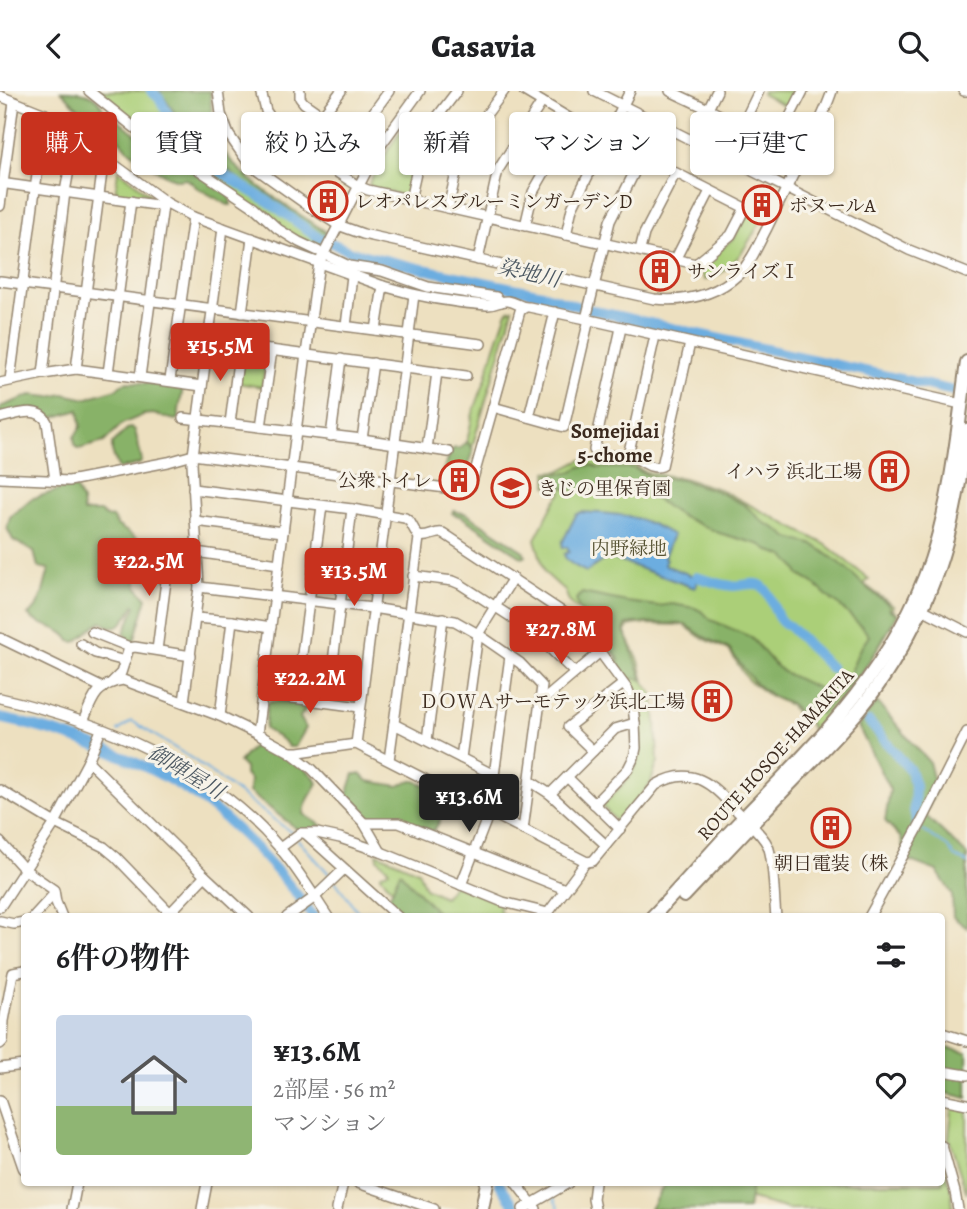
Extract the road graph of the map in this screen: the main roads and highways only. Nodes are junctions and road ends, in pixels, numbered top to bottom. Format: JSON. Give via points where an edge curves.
{"nodes":[{"id":1,"x":967,"y":362,"type":"edge"},
{"id":2,"x":967,"y":430,"type":"edge"},
{"id":3,"x":964,"y":477,"type":"edge"},
{"id":4,"x":748,"y":821,"type":"junction"},
{"id":5,"x":657,"y":913,"type":"edge"},
{"id":6,"x":668,"y":913,"type":"edge"},
{"id":7,"x":486,"y":1186,"type":"edge"},
{"id":8,"x":494,"y":1186,"type":"edge"},
{"id":9,"x":481,"y":1209,"type":"edge"},
{"id":10,"x":489,"y":1209,"type":"edge"}],
"edges":[{"from":1,"to":4,"type":"main road","name":"ROUTE HOSOE-HAMAKITA","via":[[942,520],[908,613],[886,655],[849,706]]},
{"from":2,"to":3,"type":"main road","name":"ROUTE HOSOE-HAMAKITA"},
{"from":3,"to":4,"type":"main road","name":"ROUTE HOSOE-HAMAKITA","via":[[922,609],[881,682]]},
{"from":4,"to":5,"type":"main road","name":"ROUTE HOSOE-HAMAKITA"},
{"from":4,"to":6,"type":"main road","name":"ROUTE HOSOE-HAMAKITA"},
{"from":7,"to":9,"type":"main road"},
{"from":8,"to":10,"type":"main road"}]}
